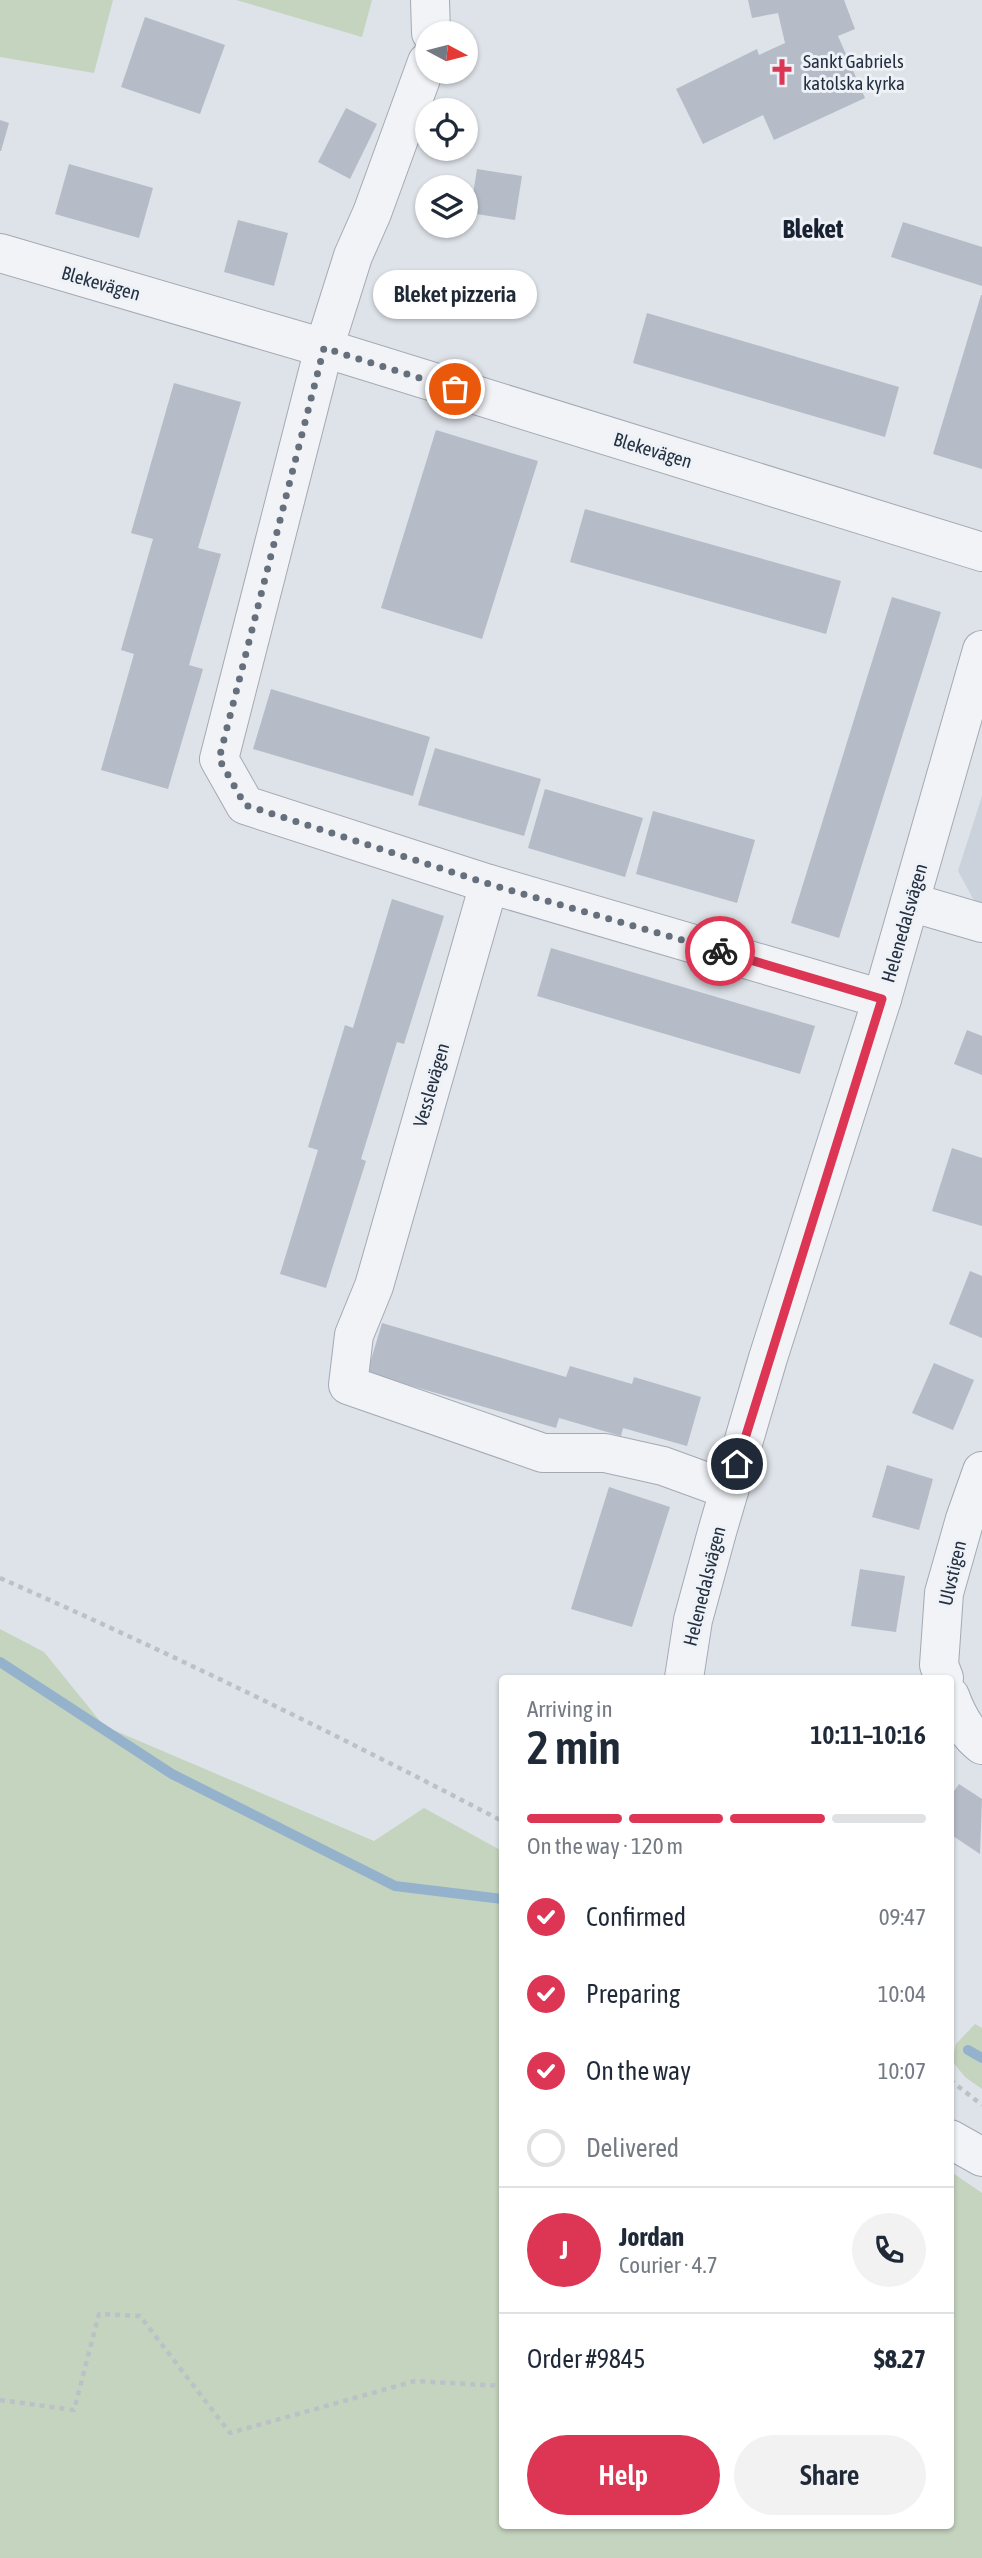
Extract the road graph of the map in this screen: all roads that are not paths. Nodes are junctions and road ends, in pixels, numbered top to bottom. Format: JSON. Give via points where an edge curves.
{"nodes":[{"id":1,"x":430,"y":0,"type":"edge"},
{"id":2,"x":431,"y":21,"type":"edge"},
{"id":3,"x":419,"y":84,"type":"edge"},
{"id":4,"x":0,"y":253,"type":"edge"},
{"id":5,"x":324,"y":348,"type":"junction"},
{"id":6,"x":982,"y":552,"type":"edge"},
{"id":7,"x":982,"y":650,"type":"edge"},
{"id":8,"x":489,"y":884,"type":"junction"},
{"id":9,"x":910,"y":902,"type":"junction"},
{"id":10,"x":982,"y":923,"type":"edge"},
{"id":11,"x":882,"y":999,"type":"junction"},
{"id":12,"x":982,"y":1471,"type":"edge"},
{"id":13,"x":729,"y":1490,"type":"junction"},
{"id":14,"x":684,"y":1675,"type":"edge"},
{"id":15,"x":943,"y":1675,"type":"edge"},
{"id":16,"x":954,"y":1707,"type":"edge"},
{"id":17,"x":982,"y":1745,"type":"edge"},
{"id":18,"x":954,"y":2141,"type":"edge"},
{"id":19,"x":982,"y":2157,"type":"edge"}],
"edges":[{"from":1,"to":2,"type":"street"},
{"from":3,"to":5,"type":"street","via":[[353,256]]},
{"from":4,"to":5,"type":"street","name":"Blekevägen"},
{"from":5,"to":6,"type":"street","name":"Blekevägen"},
{"from":5,"to":8,"type":"street","via":[[219,759],[245,805]]},
{"from":7,"to":9,"type":"street","name":"Helenedalsvägen"},
{"from":8,"to":11,"type":"street"},
{"from":8,"to":13,"type":"street","name":"Vesslevägen","via":[[373,1286],[354,1335],[348,1385],[543,1453],[605,1453],[663,1466]]},
{"from":9,"to":10,"type":"street"},
{"from":9,"to":11,"type":"street","name":"Helenedalsvägen"},
{"from":11,"to":13,"type":"street","name":"Helenedalsvägen"},
{"from":12,"to":15,"type":"street","name":"Ulvstigen","via":[[944,1593],[939,1665]]},
{"from":13,"to":14,"type":"street","name":"Helenedalsvägen","via":[[693,1620]]},
{"from":16,"to":17,"type":"street","via":[[971,1737]]},
{"from":18,"to":19,"type":"street"}]}
